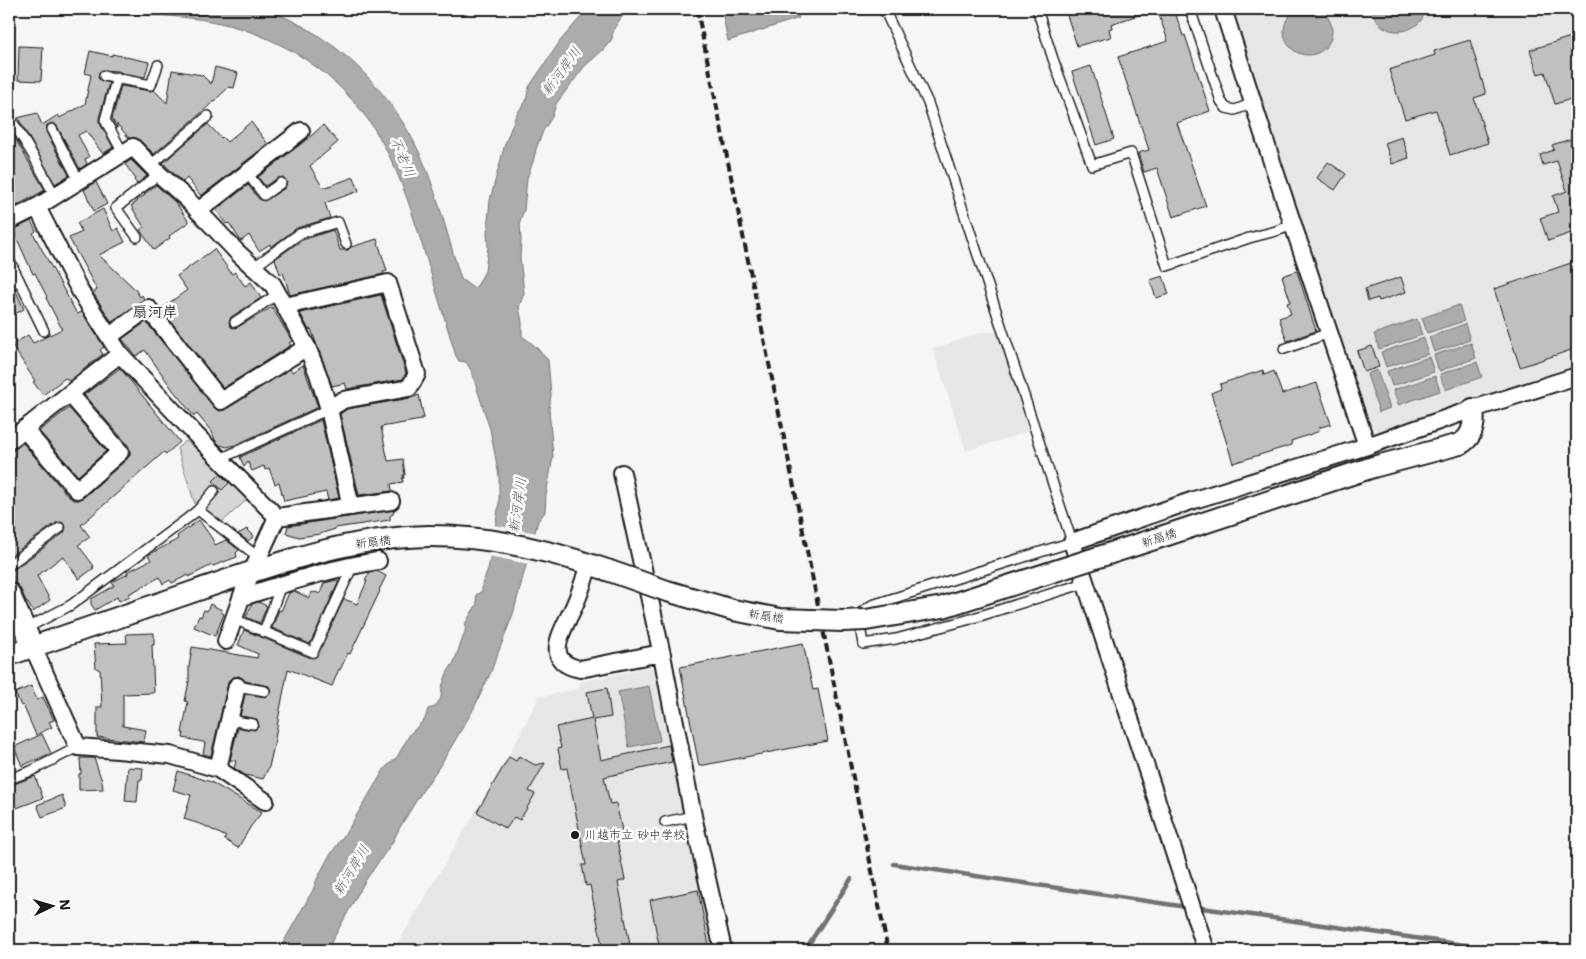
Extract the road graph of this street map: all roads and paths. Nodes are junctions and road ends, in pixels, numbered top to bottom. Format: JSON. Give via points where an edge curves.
{"nodes":[{"id":1,"x":884,"y":9,"type":"edge"},
{"id":2,"x":1037,"y":9,"type":"edge"},
{"id":3,"x":1190,"y":9,"type":"edge"},
{"id":4,"x":1223,"y":9,"type":"edge"},
{"id":5,"x":158,"y":64,"type":"dead end"},
{"id":6,"x":104,"y":76,"type":"dead end"},
{"id":7,"x":117,"y":77,"type":"junction"},
{"id":8,"x":1253,"y":102,"type":"junction"},
{"id":9,"x":9,"y":116,"type":"edge"},
{"id":10,"x":208,"y":116,"type":"dead end"},
{"id":11,"x":52,"y":129,"type":"dead end"},
{"id":12,"x":301,"y":131,"type":"dead end"},
{"id":13,"x":123,"y":153,"type":"junction"},
{"id":14,"x":155,"y":170,"type":"junction"},
{"id":15,"x":247,"y":173,"type":"junction"},
{"id":16,"x":79,"y":181,"type":"junction"},
{"id":17,"x":281,"y":182,"type":"dead end"},
{"id":18,"x":55,"y":196,"type":"junction"},
{"id":19,"x":37,"y":207,"type":"junction"},
{"id":20,"x":198,"y":211,"type":"junction"},
{"id":21,"x":9,"y":221,"type":"edge"},
{"id":22,"x":1293,"y":225,"type":"junction"},
{"id":23,"x":137,"y":236,"type":"dead end"},
{"id":24,"x":346,"y":244,"type":"dead end"},
{"id":25,"x":9,"y":259,"type":"edge"},
{"id":26,"x":254,"y":267,"type":"junction"},
{"id":27,"x":19,"y":280,"type":"junction"},
{"id":28,"x":9,"y":285,"type":"edge"},
{"id":29,"x":282,"y":300,"type":"junction"},
{"id":30,"x":235,"y":322,"type":"dead end"},
{"id":31,"x":44,"y":331,"type":"dead end"},
{"id":32,"x":1329,"y":334,"type":"junction"},
{"id":33,"x":110,"y":336,"type":"junction"},
{"id":34,"x":307,"y":347,"type":"junction"},
{"id":35,"x":1284,"y":349,"type":"dead end"},
{"id":36,"x":120,"y":354,"type":"junction"},
{"id":37,"x":1577,"y":376,"type":"edge"},
{"id":38,"x":70,"y":394,"type":"junction"},
{"id":39,"x":329,"y":409,"type":"junction"},
{"id":40,"x":1473,"y":409,"type":"junction"},
{"id":41,"x":24,"y":429,"type":"junction"},
{"id":42,"x":9,"y":442,"type":"edge"},
{"id":43,"x":1367,"y":446,"type":"junction"},
{"id":44,"x":220,"y":460,"type":"junction"},
{"id":45,"x":622,"y":473,"type":"dead end"},
{"id":46,"x":214,"y":491,"type":"dead end"},
{"id":47,"x":391,"y":501,"type":"dead end"},
{"id":48,"x":351,"y":507,"type":"junction"},
{"id":49,"x":198,"y":510,"type":"junction"},
{"id":50,"x":277,"y":517,"type":"junction"},
{"id":51,"x":60,"y":528,"type":"dead end"},
{"id":52,"x":1072,"y":542,"type":"junction"},
{"id":53,"x":378,"y":560,"type":"dead end"},
{"id":54,"x":256,"y":564,"type":"junction"},
{"id":55,"x":9,"y":565,"type":"edge"},
{"id":56,"x":353,"y":565,"type":"junction"},
{"id":57,"x":598,"y":567,"type":"junction"},
{"id":58,"x":281,"y":584,"type":"junction"},
{"id":59,"x":1085,"y":584,"type":"junction"},
{"id":60,"x":9,"y":593,"type":"edge"},
{"id":61,"x":242,"y":596,"type":"junction"},
{"id":62,"x":234,"y":619,"type":"junction"},
{"id":63,"x":264,"y":632,"type":"junction"},
{"id":64,"x":29,"y":638,"type":"junction"},
{"id":65,"x":226,"y":642,"type":"dead end"},
{"id":66,"x":9,"y":655,"type":"edge"},
{"id":67,"x":662,"y":655,"type":"junction"},
{"id":68,"x":237,"y":686,"type":"joint"},
{"id":69,"x":265,"y":691,"type":"dead end"},
{"id":70,"x":229,"y":720,"type":"junction"},
{"id":71,"x":253,"y":724,"type":"dead end"},
{"id":72,"x":78,"y":747,"type":"junction"},
{"id":73,"x":218,"y":769,"type":"junction"},
{"id":74,"x":9,"y":779,"type":"edge"},
{"id":75,"x":265,"y":801,"type":"dead end"},
{"id":76,"x":693,"y":816,"type":"junction"},
{"id":77,"x":665,"y":822,"type":"dead end"},
{"id":78,"x":723,"y":950,"type":"edge"},
{"id":79,"x":1206,"y":950,"type":"edge"}],
"edges":[{"from":1,"to":52,"type":"lane","via":[[928,103]]},
{"from":2,"to":22,"type":"lane","via":[[1092,165],[1131,153],[1167,266]]},
{"from":3,"to":8,"type":"lane","via":[[1221,101],[1226,108],[1235,110]]},
{"from":4,"to":8,"type":"street"},
{"from":5,"to":7,"type":"lane","via":[[151,85]]},
{"from":6,"to":7,"type":"lane"},
{"from":7,"to":13,"type":"lane","via":[[105,120]]},
{"from":8,"to":22,"type":"street"},
{"from":9,"to":18,"type":"lane"},
{"from":10,"to":14,"type":"lane"},
{"from":11,"to":16,"type":"lane"},
{"from":12,"to":15,"type":"street"},
{"from":13,"to":14,"type":"street","via":[[134,147]]},
{"from":13,"to":16,"type":"street"},
{"from":14,"to":20,"type":"street"},
{"from":14,"to":23,"type":"lane","via":[[116,208]]},
{"from":15,"to":17,"type":"lane","via":[[264,195]]},
{"from":15,"to":20,"type":"street"},
{"from":16,"to":18,"type":"street"},
{"from":18,"to":19,"type":"street"},
{"from":19,"to":21,"type":"street"},
{"from":19,"to":33,"type":"street","via":[[80,291]]},
{"from":20,"to":26,"type":"street"},
{"from":22,"to":32,"type":"street"},
{"from":24,"to":26,"type":"lane","via":[[338,222],[299,234]]},
{"from":25,"to":27,"type":"lane"},
{"from":26,"to":29,"type":"street","via":[[273,285]]},
{"from":27,"to":28,"type":"lane"},
{"from":27,"to":31,"type":"lane"},
{"from":29,"to":30,"type":"lane"},
{"from":29,"to":34,"type":"street"},
{"from":29,"to":39,"type":"street","via":[[388,283],[417,374],[409,388],[343,400]]},
{"from":32,"to":35,"type":"lane"},
{"from":32,"to":43,"type":"street"},
{"from":33,"to":34,"type":"street","via":[[148,308],[221,401]]},
{"from":33,"to":36,"type":"street"},
{"from":34,"to":39,"type":"street"},
{"from":36,"to":38,"type":"street"},
{"from":36,"to":44,"type":"street"},
{"from":37,"to":40,"type":"street"},
{"from":38,"to":41,"type":"street"},
{"from":38,"to":41,"type":"street","via":[[120,452],[77,490]]},
{"from":39,"to":44,"type":"lane"},
{"from":39,"to":48,"type":"street"},
{"from":40,"to":43,"type":"street"},
{"from":40,"to":57,"type":"street","name":"新扇橋","bridge":true,"via":[[1470,435],[1460,444],[1373,467],[943,607],[866,620],[780,619],[710,605]]},
{"from":41,"to":42,"type":"street"},
{"from":43,"to":52,"type":"street"},
{"from":44,"to":50,"type":"street"},
{"from":45,"to":67,"type":"street"},
{"from":46,"to":49,"type":"lane"},
{"from":47,"to":48,"type":"street"},
{"from":48,"to":50,"type":"street"},
{"from":49,"to":54,"type":"lane"},
{"from":49,"to":64,"type":"lane"},
{"from":50,"to":54,"type":"street"},
{"from":51,"to":55,"type":"lane"},
{"from":52,"to":59,"type":"street"},
{"from":52,"to":59,"type":"lane","via":[[872,605],[858,615],[863,644],[949,625]]},
{"from":53,"to":56,"type":"street"},
{"from":54,"to":57,"type":"street","name":"新扇橋","via":[[342,546],[429,536],[500,542],[566,556]]},
{"from":54,"to":61,"type":"street"},
{"from":54,"to":64,"type":"street","name":"新扇橋"},
{"from":56,"to":58,"type":"street"},
{"from":56,"to":63,"type":"lane","via":[[313,652]]},
{"from":57,"to":67,"type":"street","via":[[559,637],[558,654],[564,663],[580,669]]},
{"from":58,"to":61,"type":"street"},
{"from":58,"to":63,"type":"lane"},
{"from":59,"to":79,"type":"street"},
{"from":60,"to":64,"type":"street"},
{"from":61,"to":62,"type":"street"},
{"from":62,"to":63,"type":"lane"},
{"from":62,"to":65,"type":"street"},
{"from":64,"to":66,"type":"street","name":"新扇橋"},
{"from":64,"to":72,"type":"street"},
{"from":67,"to":76,"type":"street"},
{"from":68,"to":69,"type":"lane"},
{"from":68,"to":70,"type":"street"},
{"from":70,"to":71,"type":"lane"},
{"from":70,"to":73,"type":"street"},
{"from":72,"to":73,"type":"street","via":[[170,755]]},
{"from":72,"to":74,"type":"lane"},
{"from":73,"to":75,"type":"street"},
{"from":76,"to":77,"type":"lane"},
{"from":76,"to":78,"type":"street"}]}
